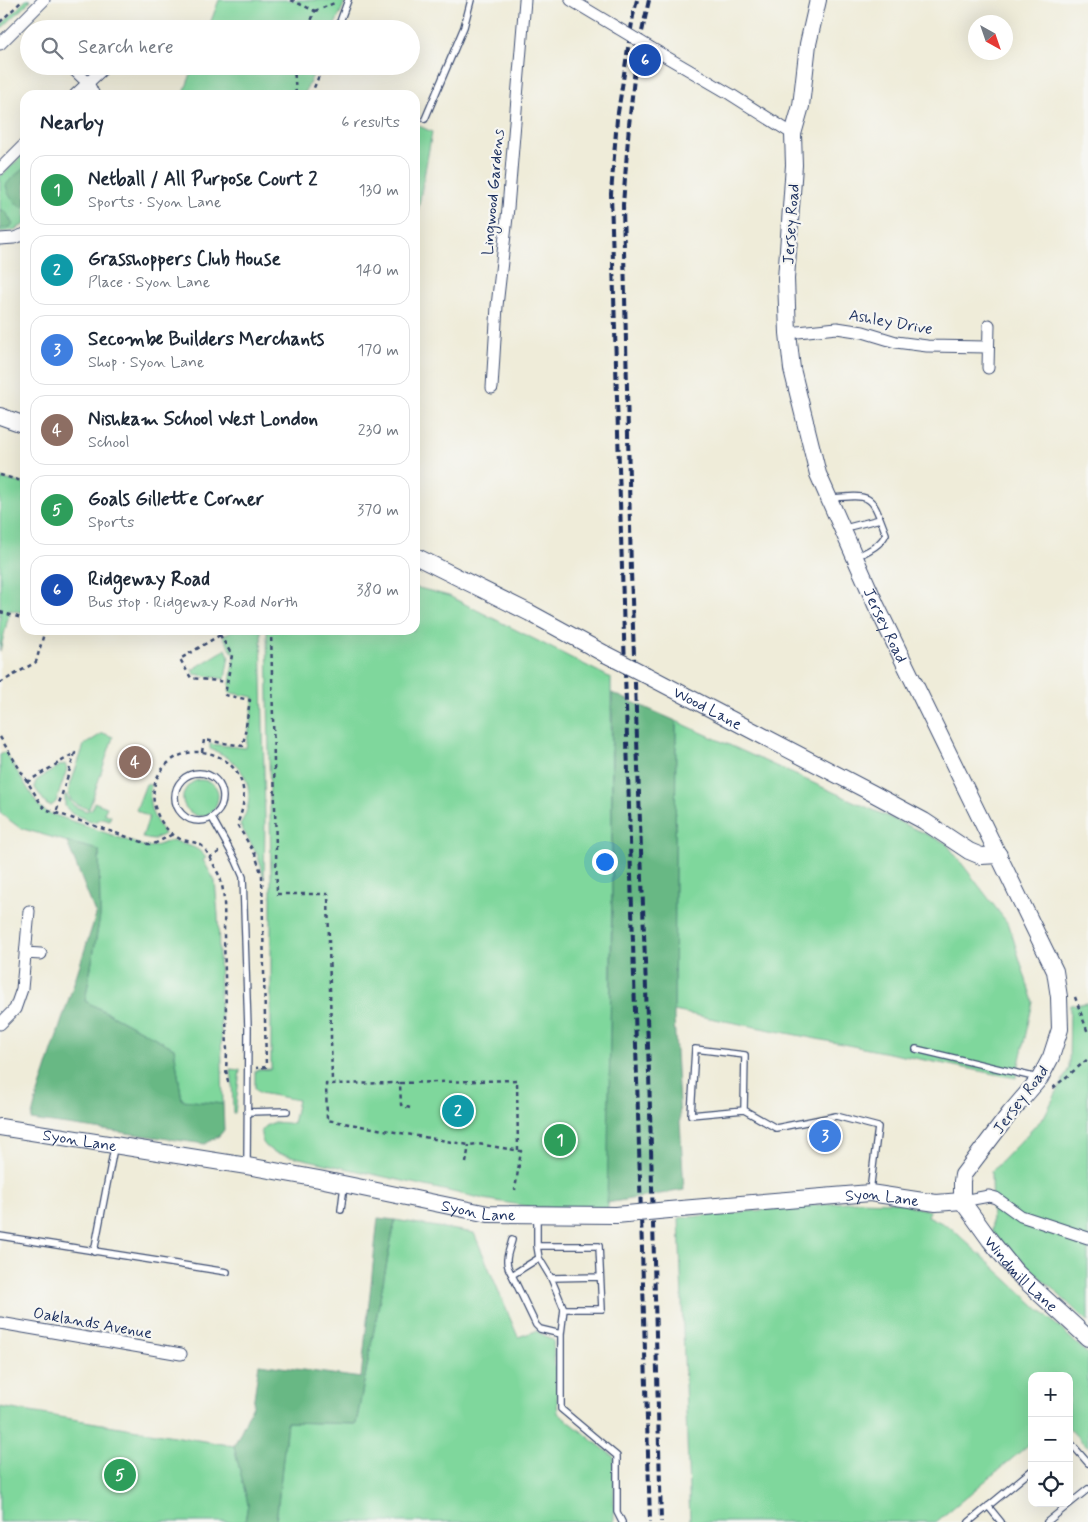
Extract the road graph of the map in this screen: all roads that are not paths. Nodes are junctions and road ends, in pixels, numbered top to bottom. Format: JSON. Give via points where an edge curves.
{"nodes":[{"id":1,"x":44,"y":0,"type":"edge"},
{"id":2,"x":348,"y":0,"type":"edge"},
{"id":3,"x":471,"y":0,"type":"edge"},
{"id":4,"x":525,"y":0,"type":"edge"},
{"id":5,"x":571,"y":0,"type":"edge"},
{"id":6,"x":818,"y":0,"type":"edge"},
{"id":7,"x":23,"y":20,"type":"edge"},
{"id":8,"x":341,"y":20,"type":"edge"},
{"id":9,"x":20,"y":23,"type":"edge"},
{"id":10,"x":0,"y":44,"type":"edge"},
{"id":11,"x":79,"y":75,"type":"edge"},
{"id":12,"x":97,"y":75,"type":"edge"},
{"id":13,"x":88,"y":84,"type":"junction"},
{"id":14,"x":81,"y":90,"type":"edge"},
{"id":15,"x":91,"y":90,"type":"edge"},
{"id":16,"x":424,"y":119,"type":"dead end"},
{"id":17,"x":794,"y":134,"type":"junction"},
{"id":18,"x":20,"y":149,"type":"edge"},
{"id":19,"x":0,"y":169,"type":"edge"},
{"id":20,"x":20,"y":236,"type":"edge"},
{"id":21,"x":0,"y":239,"type":"edge"},
{"id":22,"x":989,"y":325,"type":"dead end"},
{"id":23,"x":788,"y":333,"type":"junction"},
{"id":24,"x":988,"y":346,"type":"junction"},
{"id":25,"x":988,"y":368,"type":"dead end"},
{"id":26,"x":492,"y":388,"type":"dead end"},
{"id":27,"x":0,"y":416,"type":"edge"},
{"id":28,"x":20,"y":423,"type":"edge"},
{"id":29,"x":829,"y":498,"type":"junction"},
{"id":30,"x":880,"y":519,"type":"junction"},
{"id":31,"x":842,"y":529,"type":"junction"},
{"id":32,"x":855,"y":557,"type":"junction"},
{"id":33,"x":420,"y":558,"type":"edge"},
{"id":34,"x":212,"y":818,"type":"junction"},
{"id":35,"x":999,"y":854,"type":"junction"},
{"id":36,"x":29,"y":911,"type":"dead end"},
{"id":37,"x":25,"y":953,"type":"junction"},
{"id":38,"x":40,"y":954,"type":"dead end"},
{"id":39,"x":0,"y":1024,"type":"edge"},
{"id":40,"x":916,"y":1049,"type":"dead end"},
{"id":41,"x":1046,"y":1084,"type":"junction"},
{"id":42,"x":744,"y":1110,"type":"junction"},
{"id":43,"x":287,"y":1111,"type":"dead end"},
{"id":44,"x":247,"y":1112,"type":"junction"},
{"id":45,"x":0,"y":1127,"type":"edge"},
{"id":46,"x":115,"y":1146,"type":"junction"},
{"id":47,"x":247,"y":1166,"type":"junction"},
{"id":48,"x":344,"y":1184,"type":"junction"},
{"id":49,"x":870,"y":1193,"type":"junction"},
{"id":50,"x":962,"y":1201,"type":"junction"},
{"id":51,"x":341,"y":1210,"type":"dead end"},
{"id":52,"x":537,"y":1216,"type":"junction"},
{"id":53,"x":0,"y":1236,"type":"edge"},
{"id":54,"x":1088,"y":1238,"type":"edge"},
{"id":55,"x":512,"y":1240,"type":"dead end"},
{"id":56,"x":537,"y":1246,"type":"junction"},
{"id":57,"x":94,"y":1252,"type":"junction"},
{"id":58,"x":539,"y":1258,"type":"junction"},
{"id":59,"x":227,"y":1272,"type":"dead end"},
{"id":60,"x":512,"y":1275,"type":"junction"},
{"id":61,"x":600,"y":1277,"type":"junction"},
{"id":62,"x":551,"y":1278,"type":"junction"},
{"id":63,"x":564,"y":1309,"type":"junction"},
{"id":64,"x":0,"y":1322,"type":"edge"},
{"id":65,"x":561,"y":1334,"type":"junction"},
{"id":66,"x":1088,"y":1338,"type":"edge"},
{"id":67,"x":181,"y":1354,"type":"dead end"},
{"id":68,"x":1073,"y":1446,"type":"edge"},
{"id":69,"x":1088,"y":1463,"type":"edge"},
{"id":70,"x":1028,"y":1473,"type":"edge"},
{"id":71,"x":1088,"y":1489,"type":"edge"},
{"id":72,"x":988,"y":1506,"type":"junction"},
{"id":73,"x":622,"y":1522,"type":"edge"},
{"id":74,"x":969,"y":1522,"type":"edge"},
{"id":75,"x":1001,"y":1522,"type":"edge"},
{"id":76,"x":1047,"y":1522,"type":"edge"}],
"edges":[{"from":1,"to":7,"type":"street"},
{"from":2,"to":8,"type":"lane"},
{"from":3,"to":16,"type":"lane","via":[[464,27]]},
{"from":4,"to":26,"type":"street","name":"Lingwood Gardens"},
{"from":5,"to":17,"type":"street","bridge":true},
{"from":6,"to":17,"type":"street","name":"Jersey Road"},
{"from":9,"to":10,"type":"street"},
{"from":11,"to":13,"type":"street"},
{"from":12,"to":13,"type":"street"},
{"from":13,"to":14,"type":"street"},
{"from":13,"to":15,"type":"street"},
{"from":17,"to":23,"type":"street","name":"Jersey Road","via":[[786,279]]},
{"from":18,"to":19,"type":"street"},
{"from":20,"to":21,"type":"street"},
{"from":22,"to":24,"type":"street"},
{"from":23,"to":24,"type":"street","name":"Ashley Drive","via":[[836,328],[928,346]]},
{"from":23,"to":29,"type":"street","name":"Jersey Road","via":[[792,369],[818,474]]},
{"from":24,"to":25,"type":"street"},
{"from":27,"to":28,"type":"street"},
{"from":29,"to":30,"type":"lane","via":[[864,497],[871,501]]},
{"from":29,"to":31,"type":"street","name":"Jersey Road"},
{"from":30,"to":31,"type":"lane"},
{"from":30,"to":32,"type":"lane","via":[[886,534],[883,540]]},
{"from":31,"to":32,"type":"street","name":"Jersey Road"},
{"from":32,"to":35,"type":"street","name":"Jersey Road"},
{"from":33,"to":35,"type":"street","name":"Wood Lane","bridge":true,"via":[[872,793],[969,850],[981,856]]},
{"from":34,"to":34,"type":"lane","via":[[196,822],[182,814],[175,800],[184,778],[191,774],[207,774],[219,784],[224,799]]},
{"from":34,"to":44,"type":"lane","via":[[244,877]]},
{"from":35,"to":41,"type":"street","name":"Jersey Road","via":[[1055,971],[1060,1029]]},
{"from":36,"to":37,"type":"street"},
{"from":37,"to":38,"type":"street"},
{"from":37,"to":39,"type":"street","via":[[22,989],[15,1009]]},
{"from":40,"to":41,"type":"lane"},
{"from":41,"to":50,"type":"street","name":"Jersey Road","via":[[978,1155],[964,1175]]},
{"from":42,"to":42,"type":"lane","via":[[745,1055],[695,1049],[691,1115]]},
{"from":42,"to":49,"type":"lane","via":[[776,1128],[836,1116],[878,1127]]},
{"from":43,"to":44,"type":"lane"},
{"from":44,"to":47,"type":"lane"},
{"from":45,"to":46,"type":"street","name":"Syon Lane"},
{"from":46,"to":47,"type":"street","name":"Syon Lane"},
{"from":46,"to":57,"type":"lane"},
{"from":47,"to":48,"type":"street","name":"Syon Lane"},
{"from":48,"to":51,"type":"lane"},
{"from":48,"to":52,"type":"street","name":"Syon Lane","via":[[488,1214]]},
{"from":49,"to":50,"type":"street","name":"Syon Lane","via":[[929,1202]]},
{"from":49,"to":52,"type":"street","name":"Syon Lane","bridge":true,"via":[[616,1215]]},
{"from":50,"to":54,"type":"street","via":[[989,1196],[996,1198],[1021,1216]]},
{"from":50,"to":66,"type":"street","name":"Windmill Lane","via":[[1016,1272]]},
{"from":52,"to":56,"type":"lane"},
{"from":53,"to":57,"type":"lane"},
{"from":55,"to":60,"type":"lane","via":[[507,1258],[507,1267]]},
{"from":56,"to":58,"type":"lane"},
{"from":56,"to":61,"type":"lane","via":[[599,1246]]},
{"from":57,"to":59,"type":"lane"},
{"from":58,"to":60,"type":"lane"},
{"from":58,"to":62,"type":"lane"},
{"from":60,"to":65,"type":"lane","via":[[536,1325]]},
{"from":61,"to":62,"type":"lane"},
{"from":61,"to":63,"type":"lane","via":[[602,1309]]},
{"from":62,"to":63,"type":"lane"},
{"from":63,"to":65,"type":"lane"},
{"from":64,"to":67,"type":"street","name":"Oaklands Avenue"},
{"from":65,"to":73,"type":"lane","via":[[561,1409],[617,1456],[617,1512]]},
{"from":68,"to":69,"type":"lane"},
{"from":70,"to":72,"type":"lane"},
{"from":71,"to":76,"type":"lane"},
{"from":72,"to":74,"type":"lane"},
{"from":72,"to":75,"type":"lane"}]}
